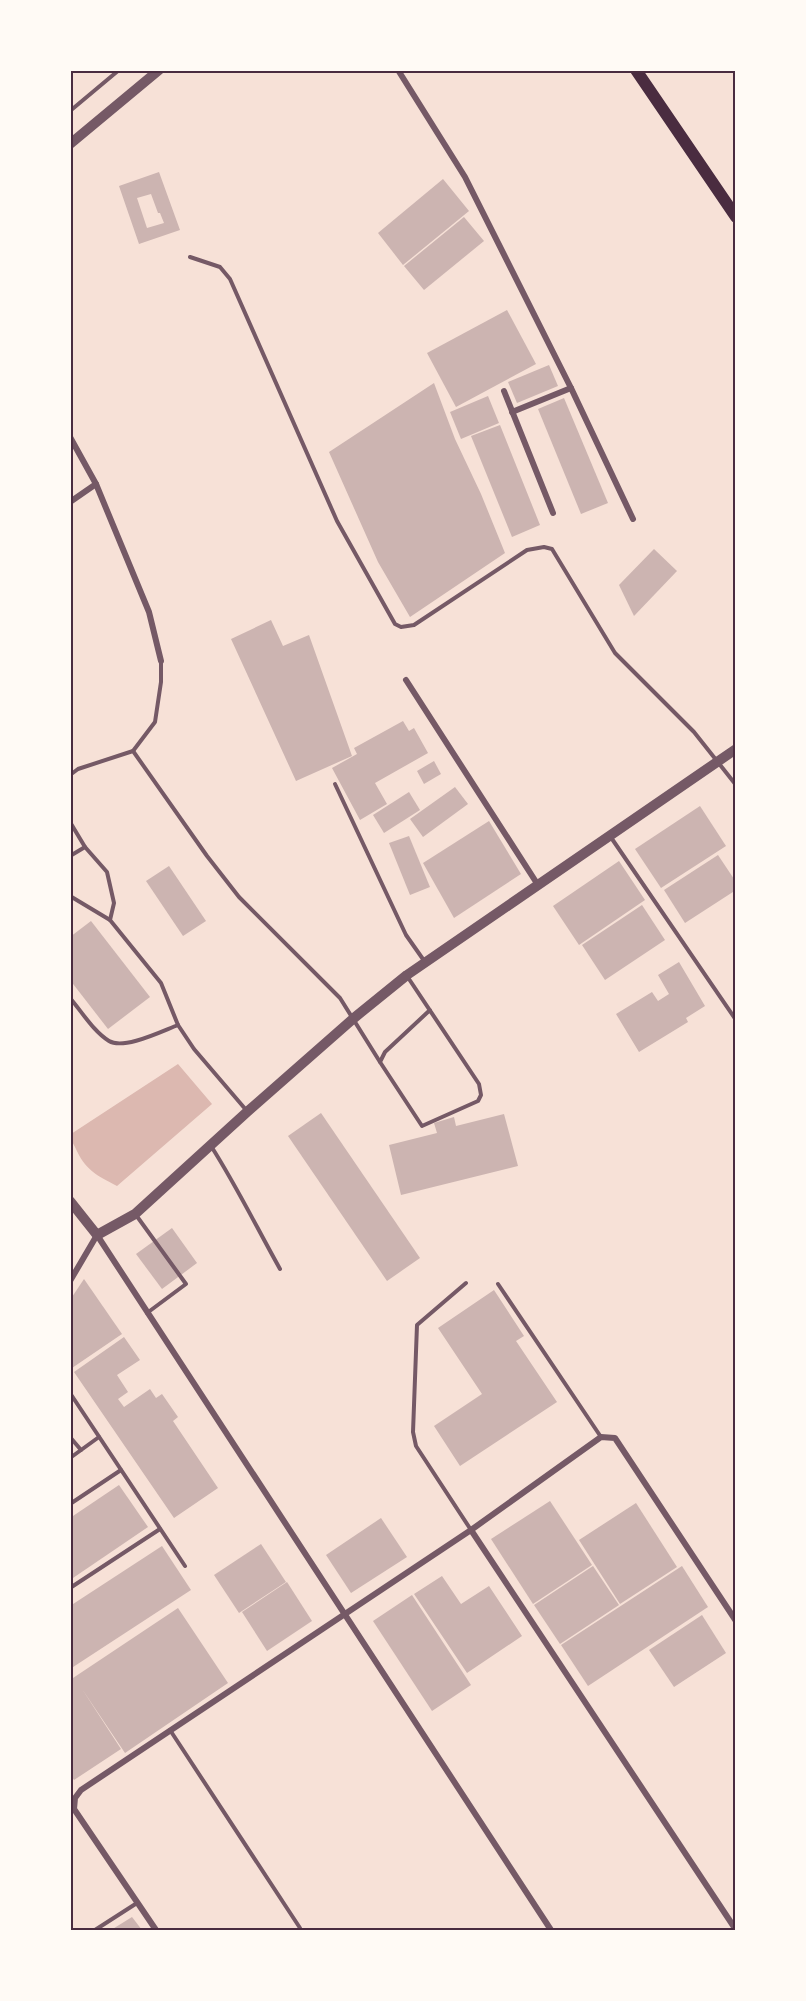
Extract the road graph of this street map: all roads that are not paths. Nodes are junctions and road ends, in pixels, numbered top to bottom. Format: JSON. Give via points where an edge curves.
{"nodes":[{"id":1,"x":119,"y":70,"type":"edge"},
{"id":2,"x":159,"y":70,"type":"edge"},
{"id":3,"x":398,"y":70,"type":"edge"},
{"id":4,"x":636,"y":70,"type":"edge"},
{"id":5,"x":70,"y":111,"type":"edge"},
{"id":6,"x":70,"y":144,"type":"edge"},
{"id":7,"x":735,"y":217,"type":"edge"},
{"id":8,"x":190,"y":257,"type":"dead end"},
{"id":9,"x":571,"y":388,"type":"junction"},
{"id":10,"x":504,"y":391,"type":"dead end"},
{"id":11,"x":512,"y":412,"type":"junction"},
{"id":12,"x":70,"y":437,"type":"edge"},
{"id":13,"x":96,"y":484,"type":"junction"},
{"id":14,"x":70,"y":502,"type":"edge"},
{"id":15,"x":553,"y":513,"type":"dead end"},
{"id":16,"x":633,"y":519,"type":"dead end"},
{"id":17,"x":161,"y":661,"type":"joint"},
{"id":18,"x":406,"y":680,"type":"dead end"},
{"id":19,"x":735,"y":749,"type":"edge"},
{"id":20,"x":133,"y":751,"type":"junction"},
{"id":21,"x":718,"y":761,"type":"junction"},
{"id":22,"x":70,"y":775,"type":"edge"},
{"id":23,"x":335,"y":784,"type":"dead end"},
{"id":24,"x":735,"y":785,"type":"edge"},
{"id":25,"x":70,"y":822,"type":"edge"},
{"id":26,"x":610,"y":836,"type":"junction"},
{"id":27,"x":85,"y":847,"type":"junction"},
{"id":28,"x":70,"y":856,"type":"edge"},
{"id":29,"x":538,"y":885,"type":"junction"},
{"id":30,"x":70,"y":896,"type":"edge"},
{"id":31,"x":110,"y":920,"type":"junction"},
{"id":32,"x":426,"y":962,"type":"junction"},
{"id":33,"x":406,"y":975,"type":"junction"},
{"id":34,"x":70,"y":998,"type":"edge"},
{"id":35,"x":430,"y":1010,"type":"junction"},
{"id":36,"x":354,"y":1018,"type":"junction"},
{"id":37,"x":735,"y":1020,"type":"edge"},
{"id":38,"x":178,"y":1025,"type":"junction"},
{"id":39,"x":380,"y":1062,"type":"junction"},
{"id":40,"x":248,"y":1112,"type":"junction"},
{"id":41,"x":210,"y":1145,"type":"junction"},
{"id":42,"x":70,"y":1201,"type":"edge"},
{"id":43,"x":135,"y":1214,"type":"junction"},
{"id":44,"x":97,"y":1235,"type":"junction"},
{"id":45,"x":280,"y":1269,"type":"dead end"},
{"id":46,"x":70,"y":1281,"type":"edge"},
{"id":47,"x":466,"y":1283,"type":"dead end"},
{"id":48,"x":498,"y":1284,"type":"dead end"},
{"id":49,"x":147,"y":1313,"type":"junction"},
{"id":50,"x":70,"y":1393,"type":"edge"},
{"id":51,"x":70,"y":1437,"type":"edge"},
{"id":52,"x":99,"y":1437,"type":"junction"},
{"id":53,"x":601,"y":1437,"type":"junction"},
{"id":54,"x":81,"y":1450,"type":"junction"},
{"id":55,"x":70,"y":1458,"type":"edge"},
{"id":56,"x":121,"y":1470,"type":"junction"},
{"id":57,"x":70,"y":1504,"type":"edge"},
{"id":58,"x":160,"y":1529,"type":"junction"},
{"id":59,"x":471,"y":1530,"type":"junction"},
{"id":60,"x":185,"y":1566,"type":"dead end"},
{"id":61,"x":70,"y":1588,"type":"edge"},
{"id":62,"x":344,"y":1614,"type":"junction"},
{"id":63,"x":735,"y":1621,"type":"edge"},
{"id":64,"x":170,"y":1730,"type":"junction"},
{"id":65,"x":72,"y":1809,"type":"edge"},
{"id":66,"x":137,"y":1903,"type":"junction"},
{"id":67,"x":300,"y":1928,"type":"dead end"},
{"id":68,"x":95,"y":1930,"type":"edge"},
{"id":69,"x":156,"y":1930,"type":"edge"},
{"id":70,"x":551,"y":1930,"type":"edge"},
{"id":71,"x":735,"y":1930,"type":"edge"}],
"edges":[{"from":1,"to":5,"type":"lane"},
{"from":2,"to":6,"type":"street"},
{"from":3,"to":9,"type":"street","via":[[465,177]]},
{"from":4,"to":7,"type":"main road"},
{"from":8,"to":21,"type":"lane","via":[[220,267],[230,279],[337,521],[394,624],[414,625],[528,550],[552,549],[615,653]]},
{"from":9,"to":11,"type":"street"},
{"from":9,"to":16,"type":"street"},
{"from":10,"to":11,"type":"street"},
{"from":11,"to":15,"type":"street"},
{"from":12,"to":13,"type":"street"},
{"from":13,"to":14,"type":"street"},
{"from":13,"to":17,"type":"street","via":[[149,612]]},
{"from":17,"to":20,"type":"lane","via":[[155,723]]},
{"from":18,"to":29,"type":"street"},
{"from":19,"to":21,"type":"street"},
{"from":20,"to":22,"type":"lane"},
{"from":20,"to":36,"type":"lane","via":[[239,897],[340,998]]},
{"from":21,"to":24,"type":"lane"},
{"from":21,"to":26,"type":"street"},
{"from":23,"to":32,"type":"lane","via":[[406,935]]},
{"from":25,"to":27,"type":"lane"},
{"from":26,"to":29,"type":"street"},
{"from":26,"to":37,"type":"lane"},
{"from":27,"to":28,"type":"lane"},
{"from":27,"to":31,"type":"lane","via":[[106,872],[114,903]]},
{"from":29,"to":32,"type":"street"},
{"from":30,"to":31,"type":"lane"},
{"from":31,"to":38,"type":"lane","via":[[161,982]]},
{"from":32,"to":33,"type":"street"},
{"from":33,"to":35,"type":"lane"},
{"from":33,"to":36,"type":"street"},
{"from":34,"to":38,"type":"lane","via":[[111,1042],[128,1044]]},
{"from":35,"to":39,"type":"lane","via":[[385,1052]]},
{"from":35,"to":39,"type":"lane","via":[[479,1084],[481,1095],[477,1101],[422,1126]]},
{"from":36,"to":39,"type":"lane"},
{"from":36,"to":40,"type":"street"},
{"from":38,"to":40,"type":"lane"},
{"from":40,"to":41,"type":"street"},
{"from":41,"to":43,"type":"street"},
{"from":41,"to":45,"type":"lane"},
{"from":42,"to":44,"type":"street"},
{"from":43,"to":44,"type":"street"},
{"from":43,"to":49,"type":"lane","via":[[186,1284]]},
{"from":44,"to":46,"type":"street"},
{"from":44,"to":49,"type":"street"},
{"from":47,"to":59,"type":"lane","via":[[417,1325],[413,1432],[416,1446]]},
{"from":48,"to":53,"type":"lane"},
{"from":49,"to":62,"type":"street"},
{"from":50,"to":52,"type":"lane"},
{"from":51,"to":54,"type":"lane"},
{"from":52,"to":54,"type":"lane"},
{"from":52,"to":56,"type":"lane"},
{"from":53,"to":59,"type":"street"},
{"from":53,"to":63,"type":"street","via":[[615,1438]]},
{"from":54,"to":55,"type":"lane"},
{"from":56,"to":57,"type":"lane"},
{"from":56,"to":58,"type":"lane"},
{"from":58,"to":60,"type":"lane"},
{"from":58,"to":61,"type":"lane"},
{"from":59,"to":62,"type":"street"},
{"from":59,"to":71,"type":"street"},
{"from":62,"to":64,"type":"street"},
{"from":62,"to":70,"type":"street"},
{"from":64,"to":65,"type":"street","via":[[81,1790]]},
{"from":64,"to":67,"type":"lane"},
{"from":65,"to":66,"type":"street"},
{"from":66,"to":68,"type":"lane"},
{"from":66,"to":69,"type":"street"}]}
